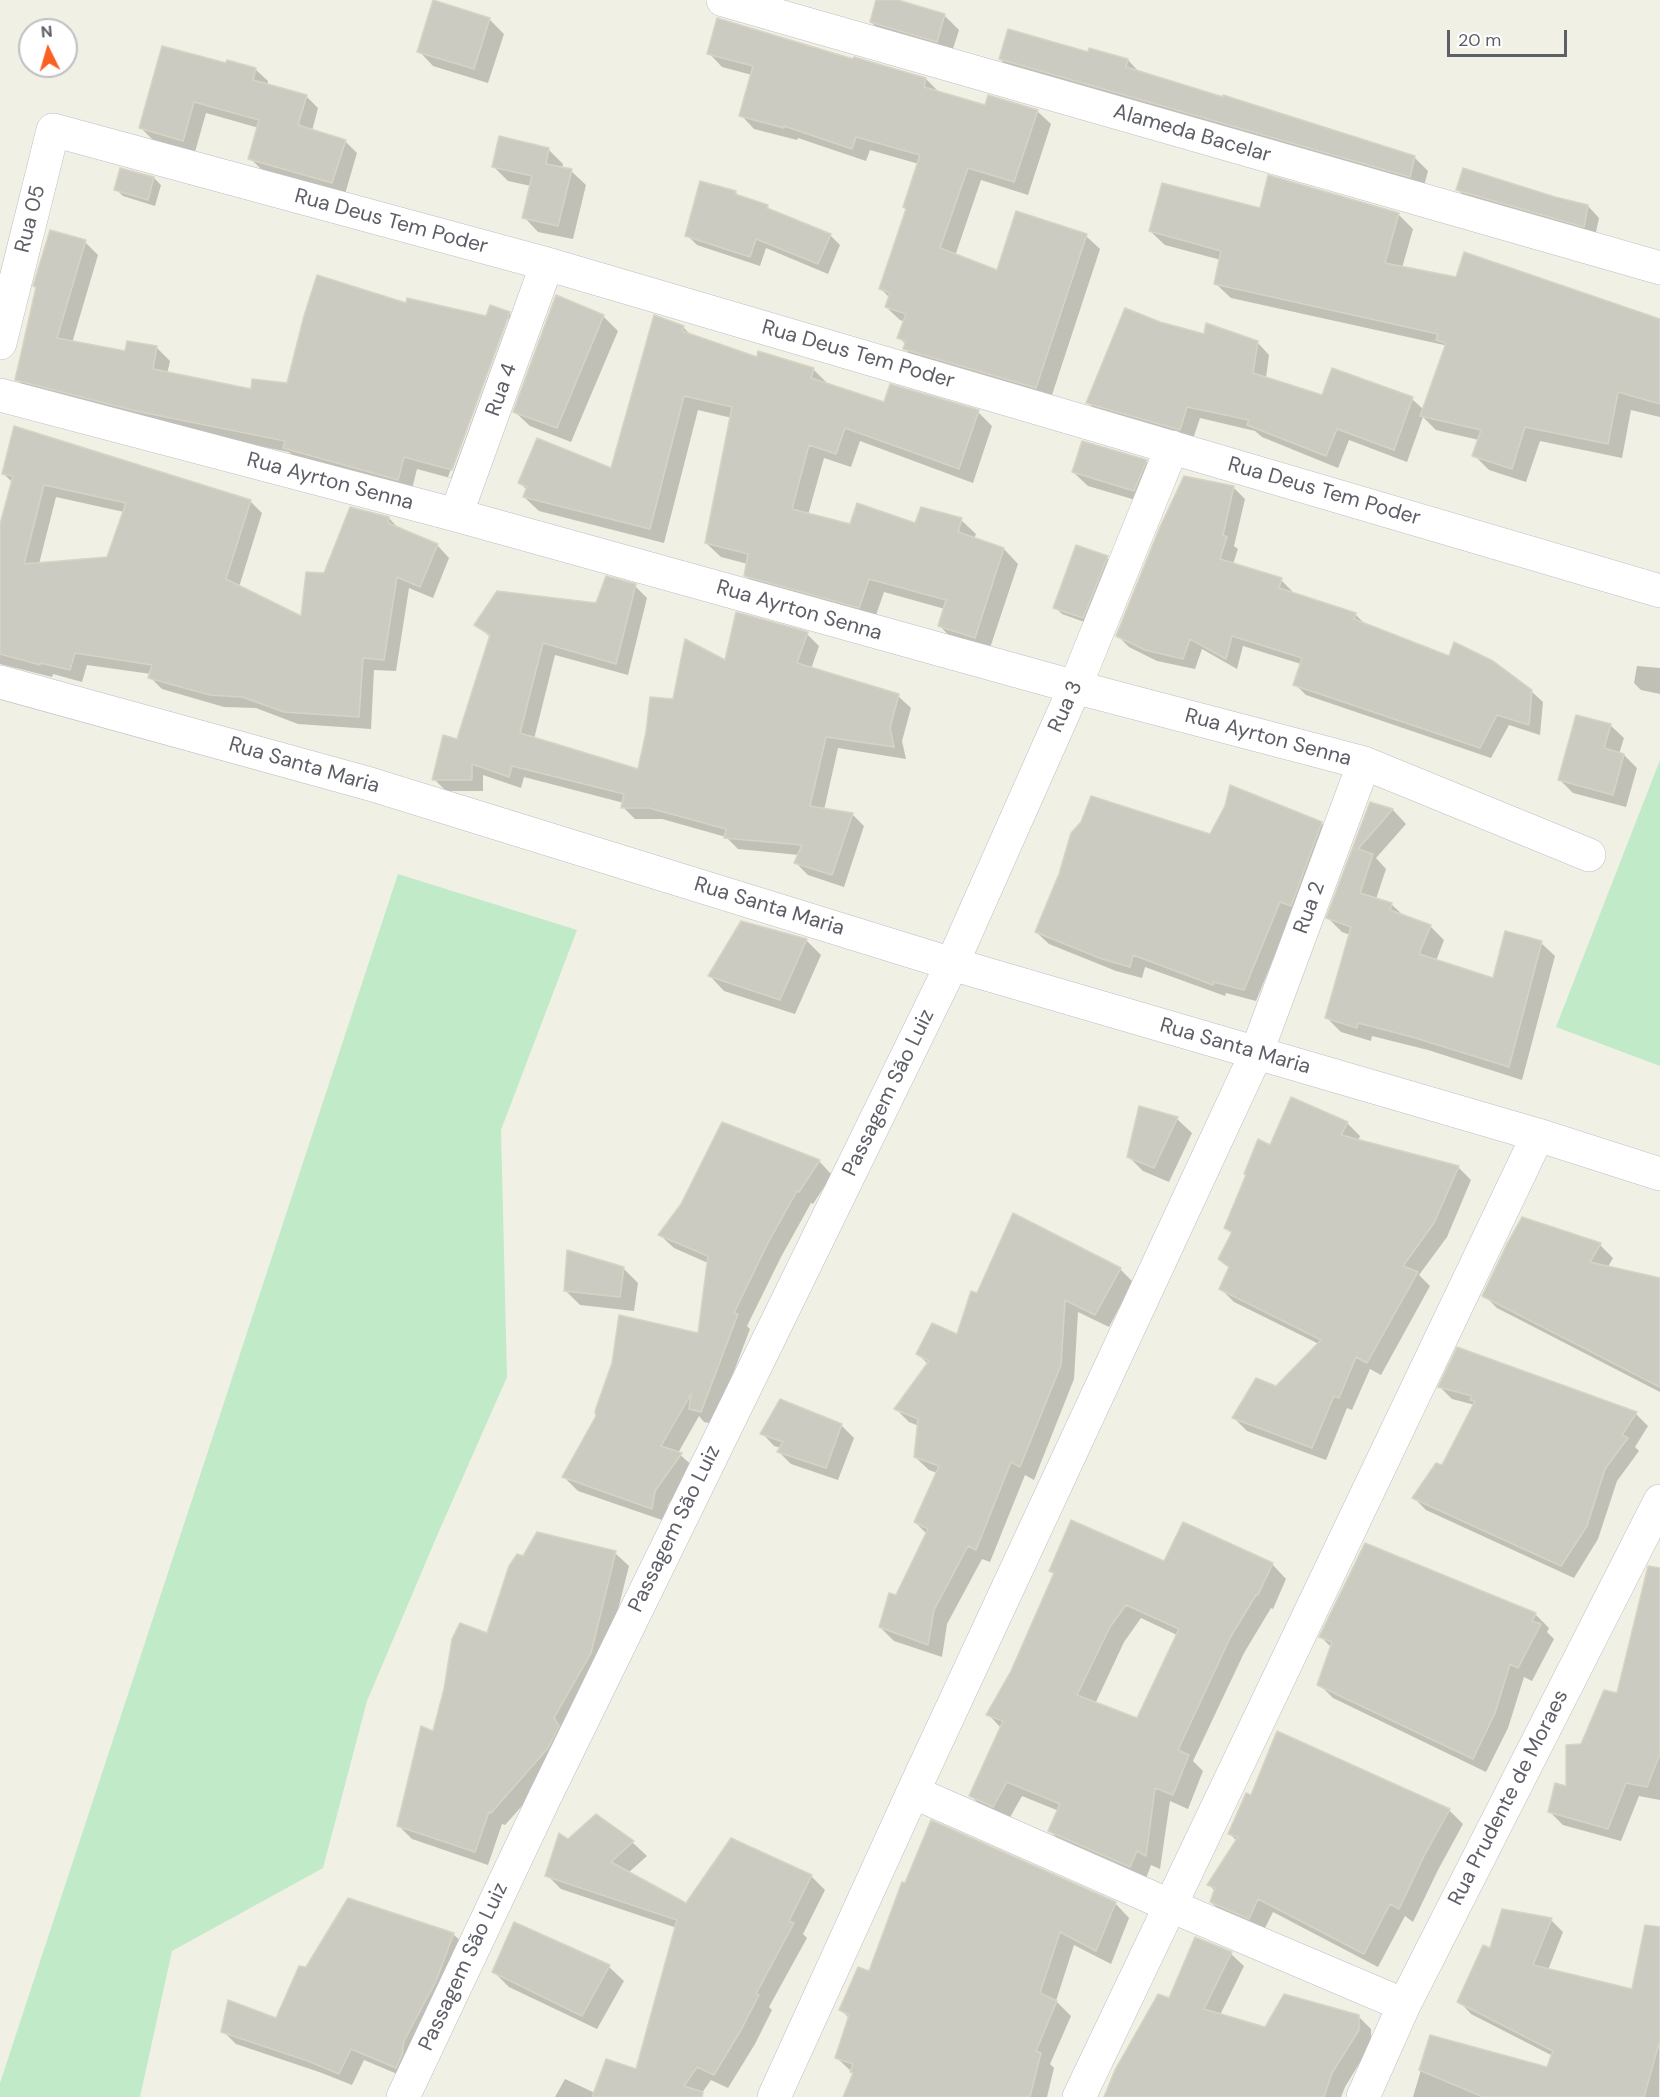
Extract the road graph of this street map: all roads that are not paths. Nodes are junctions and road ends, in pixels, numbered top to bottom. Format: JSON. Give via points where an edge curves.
{"nodes":[{"id":1,"x":723,"y":0,"type":"edge"},
{"id":2,"x":53,"y":130,"type":"joint"},
{"id":3,"x":548,"y":264,"type":"junction"},
{"id":4,"x":1660,"y":268,"type":"edge"},
{"id":5,"x":0,"y":343,"type":"edge"},
{"id":6,"x":0,"y":395,"type":"edge"},
{"id":7,"x":1172,"y":447,"type":"junction"},
{"id":8,"x":456,"y":515,"type":"junction"},
{"id":9,"x":1660,"y":591,"type":"edge"},
{"id":10,"x":0,"y":682,"type":"edge"},
{"id":11,"x":1075,"y":687,"type":"junction"},
{"id":12,"x":1364,"y":763,"type":"junction"},
{"id":13,"x":1589,"y":855,"type":"dead end"},
{"id":14,"x":952,"y":964,"type":"junction"},
{"id":15,"x":1256,"y":1054,"type":"junction"},
{"id":16,"x":1538,"y":1135,"type":"junction"},
{"id":17,"x":1660,"y":1174,"type":"edge"},
{"id":18,"x":1660,"y":1501,"type":"edge"},
{"id":19,"x":912,"y":1792,"type":"junction"},
{"id":20,"x":1171,"y":1906,"type":"junction"},
{"id":21,"x":1404,"y":2005,"type":"junction"},
{"id":22,"x":403,"y":2097,"type":"edge"},
{"id":23,"x":774,"y":2097,"type":"edge"},
{"id":24,"x":1079,"y":2097,"type":"edge"},
{"id":25,"x":1363,"y":2097,"type":"edge"}],
"edges":[{"from":1,"to":4,"type":"street","name":"Alameda Bacelar"},
{"from":2,"to":3,"type":"street","name":"Rua Deus Tem Poder"},
{"from":2,"to":5,"type":"street","name":"Rua 05"},
{"from":3,"to":7,"type":"street","name":"Rua Deus Tem Poder"},
{"from":3,"to":8,"type":"street","name":"Rua 4"},
{"from":6,"to":8,"type":"street","name":"Rua Ayrton Senna"},
{"from":7,"to":9,"type":"street","name":"Rua Deus Tem Poder"},
{"from":7,"to":11,"type":"street","name":"Rua 3"},
{"from":8,"to":11,"type":"street","name":"Rua Ayrton Senna"},
{"from":10,"to":14,"type":"street","name":"Rua Santa Maria","via":[[370,784]]},
{"from":11,"to":12,"type":"street","name":"Rua Ayrton Senna"},
{"from":11,"to":14,"type":"street","name":"Rua 3"},
{"from":12,"to":13,"type":"street","name":"Rua Ayrton Senna"},
{"from":12,"to":15,"type":"street","name":"Rua 2"},
{"from":14,"to":15,"type":"street","name":"Rua Santa Maria"},
{"from":14,"to":22,"type":"street","name":"Passagem São Luiz","via":[[543,1801]]},
{"from":15,"to":16,"type":"street","name":"Rua Santa Maria"},
{"from":15,"to":19,"type":"street","name":"Rua 2"},
{"from":16,"to":17,"type":"street","name":"Rua Santa Maria"},
{"from":16,"to":20,"type":"street"},
{"from":18,"to":21,"type":"street","name":"Rua Prudente de Moraes"},
{"from":19,"to":20,"type":"street"},
{"from":19,"to":23,"type":"street","name":"Rua 2"},
{"from":20,"to":21,"type":"street"},
{"from":20,"to":24,"type":"street"},
{"from":21,"to":25,"type":"street","name":"Rua Prudente de Moraes"}]}
